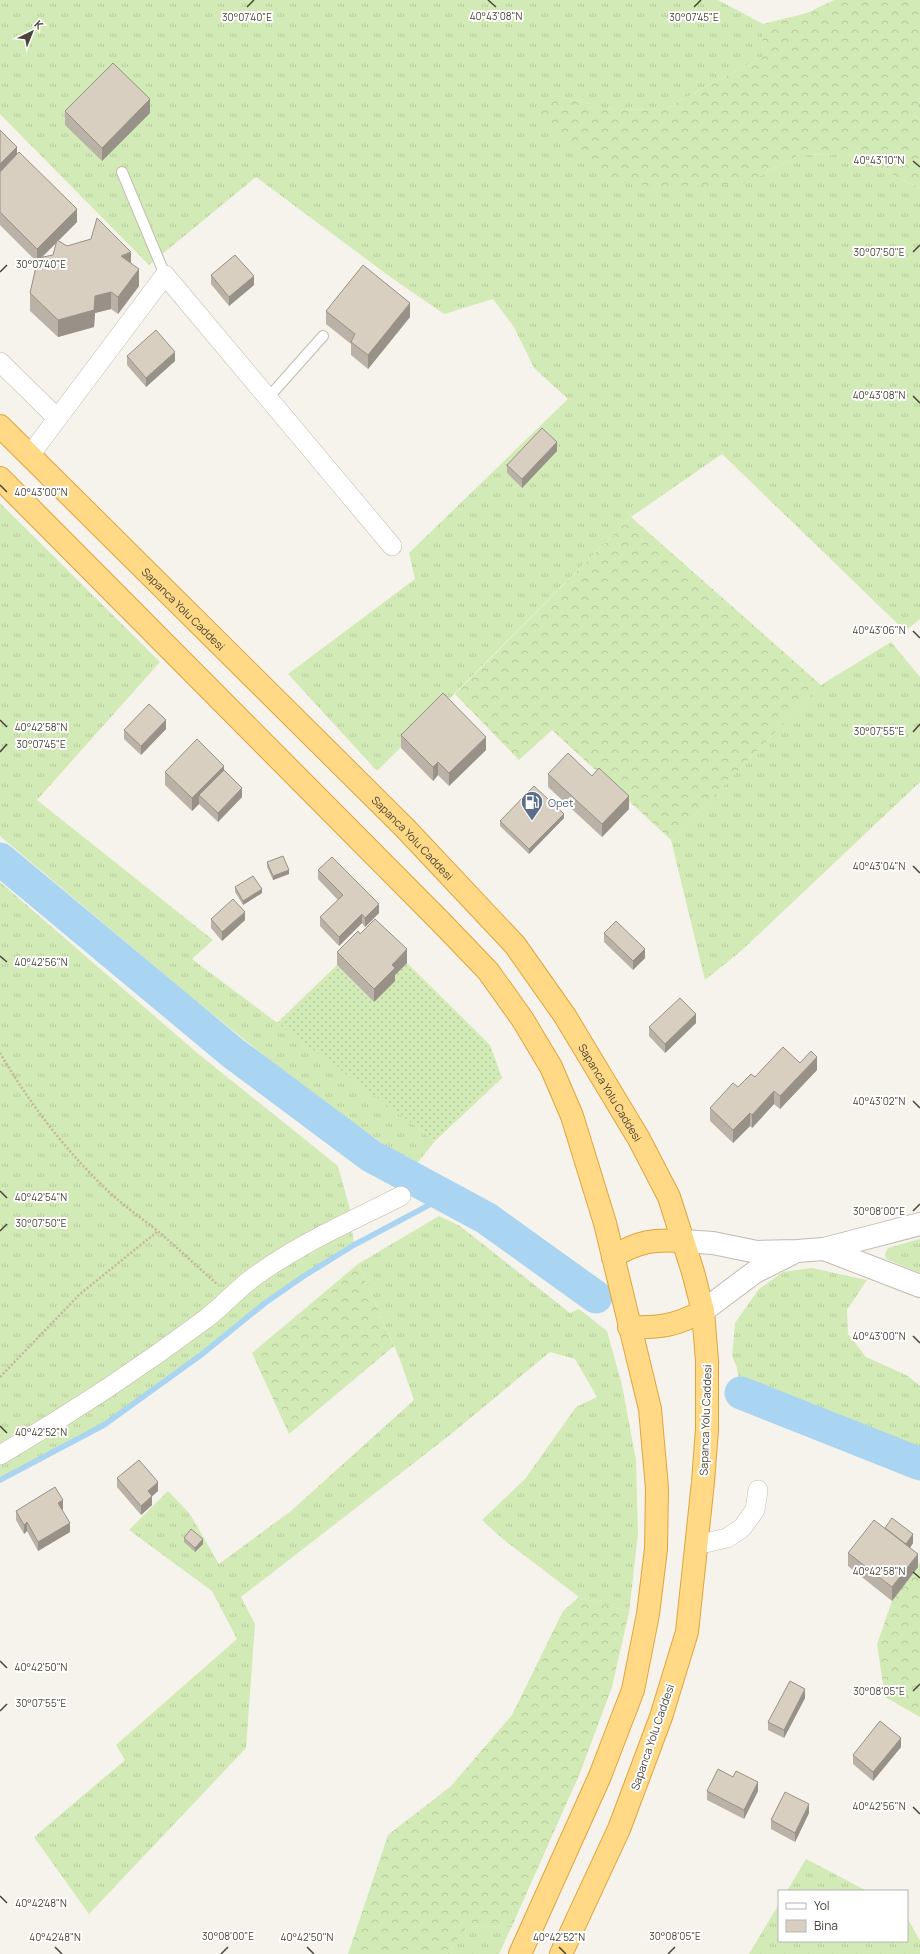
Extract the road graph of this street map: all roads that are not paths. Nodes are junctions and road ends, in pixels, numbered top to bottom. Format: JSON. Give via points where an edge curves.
{"nodes":[{"id":1,"x":122,"y":172,"type":"dead end"},
{"id":2,"x":165,"y":275,"type":"junction"},
{"id":3,"x":323,"y":336,"type":"dead end"},
{"id":4,"x":0,"y":362,"type":"edge"},
{"id":5,"x":268,"y":398,"type":"junction"},
{"id":6,"x":57,"y":418,"type":"junction"},
{"id":7,"x":0,"y":426,"type":"edge"},
{"id":8,"x":30,"y":455,"type":"junction"},
{"id":9,"x":0,"y":478,"type":"edge"},
{"id":10,"x":392,"y":546,"type":"dead end"},
{"id":11,"x":401,"y":1196,"type":"dead end"},
{"id":12,"x":920,"y":1224,"type":"edge"},
{"id":13,"x":684,"y":1241,"type":"junction"},
{"id":14,"x":824,"y":1248,"type":"junction"},
{"id":15,"x":797,"y":1251,"type":"junction"},
{"id":16,"x":613,"y":1257,"type":"junction"},
{"id":17,"x":920,"y":1286,"type":"edge"},
{"id":18,"x":703,"y":1311,"type":"junction"},
{"id":19,"x":630,"y":1327,"type":"junction"},
{"id":20,"x":0,"y":1455,"type":"edge"},
{"id":21,"x":758,"y":1490,"type":"dead end"},
{"id":22,"x":696,"y":1545,"type":"junction"},
{"id":23,"x":520,"y":1954,"type":"edge"},
{"id":24,"x":561,"y":1954,"type":"edge"}],
"edges":[{"from":1,"to":2,"type":"lane"},
{"from":2,"to":5,"type":"street"},
{"from":2,"to":6,"type":"street"},
{"from":3,"to":5,"type":"lane"},
{"from":4,"to":6,"type":"street"},
{"from":5,"to":10,"type":"street"},
{"from":6,"to":8,"type":"street"},
{"from":7,"to":8,"type":"highway","name":"Sapanca Yolu Caddesi"},
{"from":8,"to":13,"type":"highway","name":"Sapanca Yolu Caddesi","via":[[405,828],[515,945],[565,1016],[639,1139],[669,1197]]},
{"from":9,"to":16,"type":"highway","via":[[488,971],[524,1020],[551,1067],[572,1116]]},
{"from":11,"to":20,"type":"street","via":[[301,1247],[250,1280],[208,1316],[126,1378]]},
{"from":12,"to":14,"type":"street"},
{"from":13,"to":15,"type":"street","via":[[713,1243],[757,1252]]},
{"from":13,"to":16,"type":"highway","via":[[643,1242],[628,1247]]},
{"from":13,"to":18,"type":"highway","name":"Sapanca Yolu Caddesi"},
{"from":14,"to":15,"type":"street"},
{"from":14,"to":17,"type":"street"},
{"from":15,"to":18,"type":"street","via":[[755,1272]]},
{"from":16,"to":19,"type":"highway"},
{"from":18,"to":19,"type":"highway","via":[[672,1325]]},
{"from":18,"to":22,"type":"highway","name":"Sapanca Yolu Caddesi","via":[[707,1361],[707,1429]]},
{"from":19,"to":23,"type":"highway","via":[[650,1409],[657,1488],[656,1550],[648,1614],[633,1690],[608,1754]]},
{"from":21,"to":22,"type":"street","via":[[755,1510],[742,1528],[727,1538]]},
{"from":22,"to":24,"type":"highway","name":"Sapanca Yolu Caddesi","via":[[687,1632],[661,1717],[619,1829]]}]}
